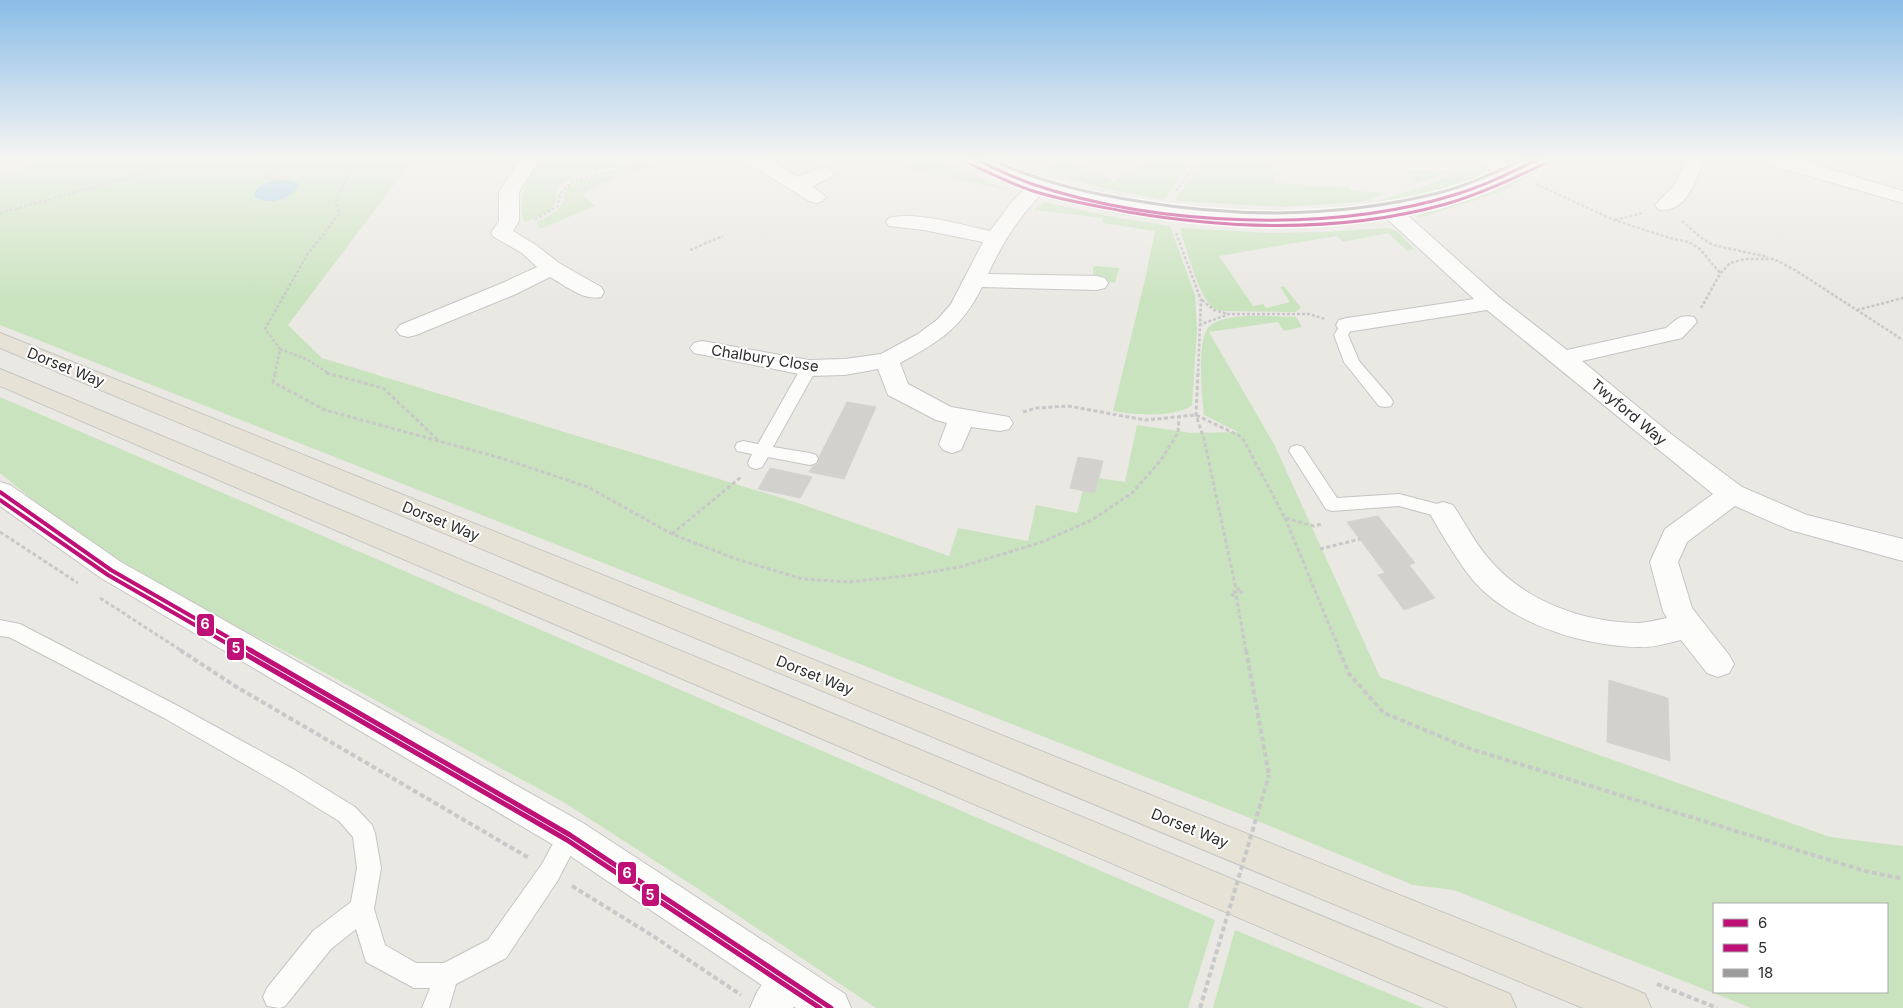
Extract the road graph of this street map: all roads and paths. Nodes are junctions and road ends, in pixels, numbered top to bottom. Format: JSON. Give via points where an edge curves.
{"nodes":[{"id":1,"x":29,"y":205,"type":"edge"},
{"id":2,"x":337,"y":205,"type":"edge"},
{"id":3,"x":509,"y":205,"type":"edge"},
{"id":4,"x":558,"y":205,"type":"edge"},
{"id":5,"x":1020,"y":205,"type":"edge"},
{"id":6,"x":1125,"y":205,"type":"edge"},
{"id":7,"x":1421,"y":205,"type":"edge"},
{"id":8,"x":1579,"y":205,"type":"edge"},
{"id":9,"x":1665,"y":206,"type":"joint"},
{"id":10,"x":1390,"y":211,"type":"junction"},
{"id":11,"x":0,"y":213,"type":"edge"},
{"id":12,"x":1614,"y":220,"type":"junction"},
{"id":13,"x":896,"y":222,"type":"dead end"},
{"id":14,"x":1175,"y":232,"type":"dead end"},
{"id":15,"x":500,"y":233,"type":"junction"},
{"id":16,"x":722,"y":236,"type":"dead end"},
{"id":17,"x":995,"y":238,"type":"junction"},
{"id":18,"x":1707,"y":242,"type":"junction"},
{"id":19,"x":1696,"y":246,"type":"junction"},
{"id":20,"x":690,"y":250,"type":"dead end"},
{"id":21,"x":1774,"y":260,"type":"junction"},
{"id":22,"x":551,"y":268,"type":"junction"},
{"id":23,"x":1720,"y":274,"type":"junction"},
{"id":24,"x":975,"y":280,"type":"junction"},
{"id":25,"x":1097,"y":283,"type":"dead end"},
{"id":26,"x":593,"y":292,"type":"dead end"},
{"id":27,"x":1903,"y":298,"type":"edge"},
{"id":28,"x":1201,"y":300,"type":"junction"},
{"id":29,"x":426,"y":301,"type":"dead end"},
{"id":30,"x":1492,"y":303,"type":"junction"},
{"id":31,"x":1856,"y":310,"type":"junction"},
{"id":32,"x":1229,"y":314,"type":"junction"},
{"id":33,"x":443,"y":316,"type":"junction"},
{"id":34,"x":1686,"y":322,"type":"joint"},
{"id":35,"x":1199,"y":325,"type":"junction"},
{"id":36,"x":1347,"y":325,"type":"junction"},
{"id":37,"x":408,"y":330,"type":"dead end"},
{"id":38,"x":0,"y":340,"type":"edge"},
{"id":39,"x":1903,"y":340,"type":"edge"},
{"id":40,"x":702,"y":348,"type":"dead end"},
{"id":41,"x":280,"y":349,"type":"junction"},
{"id":42,"x":1563,"y":358,"type":"junction"},
{"id":43,"x":887,"y":360,"type":"junction"},
{"id":44,"x":809,"y":368,"type":"junction"},
{"id":45,"x":0,"y":377,"type":"edge"},
{"id":46,"x":1385,"y":402,"type":"dead end"},
{"id":47,"x":1196,"y":415,"type":"junction"},
{"id":48,"x":962,"y":418,"type":"junction"},
{"id":49,"x":1179,"y":418,"type":"junction"},
{"id":50,"x":1000,"y":423,"type":"joint"},
{"id":51,"x":438,"y":440,"type":"junction"},
{"id":52,"x":952,"y":444,"type":"dead end"},
{"id":53,"x":743,"y":447,"type":"dead end"},
{"id":54,"x":1297,"y":451,"type":"dead end"},
{"id":55,"x":760,"y":457,"type":"junction"},
{"id":56,"x":810,"y":459,"type":"dead end"},
{"id":57,"x":0,"y":492,"type":"edge"},
{"id":58,"x":1732,"y":494,"type":"junction"},
{"id":59,"x":1443,"y":512,"type":"joint"},
{"id":60,"x":1285,"y":518,"type":"junction"},
{"id":61,"x":1314,"y":526,"type":"dead end"},
{"id":62,"x":0,"y":532,"type":"edge"},
{"id":63,"x":672,"y":534,"type":"junction"},
{"id":64,"x":1360,"y":539,"type":"dead end"},
{"id":65,"x":1320,"y":549,"type":"dead end"},
{"id":66,"x":1903,"y":550,"type":"edge"},
{"id":67,"x":81,"y":585,"type":"dead end"},
{"id":68,"x":97,"y":596,"type":"dead end"},
{"id":69,"x":1688,"y":627,"type":"junction"},
{"id":70,"x":0,"y":628,"type":"edge"},
{"id":71,"x":1718,"y":664,"type":"dead end"},
{"id":72,"x":570,"y":835,"type":"junction"},
{"id":73,"x":508,"y":844,"type":"dead end"},
{"id":74,"x":1903,"y":878,"type":"edge"},
{"id":75,"x":581,"y":892,"type":"dead end"},
{"id":76,"x":362,"y":909,"type":"junction"},
{"id":77,"x":446,"y":976,"type":"junction"},
{"id":78,"x":767,"y":995,"type":"edge"},
{"id":79,"x":276,"y":997,"type":"dead end"},
{"id":80,"x":435,"y":1008,"type":"edge"},
{"id":81,"x":831,"y":1008,"type":"edge"},
{"id":82,"x":1200,"y":1008,"type":"edge"},
{"id":83,"x":1496,"y":1008,"type":"edge"},
{"id":84,"x":1631,"y":1008,"type":"edge"}],
"edges":[{"from":1,"to":11,"type":"path"},
{"from":2,"to":41,"type":"path","via":[[339,214],[308,255],[265,329]]},
{"from":3,"to":15,"type":"street","via":[[509,221]]},
{"from":4,"to":15,"type":"path","via":[[551,212]]},
{"from":5,"to":17,"type":"street","name":"Chalbury Close"},
{"from":6,"to":10,"type":"street","via":[[1227,218],[1311,220]]},
{"from":7,"to":10,"type":"street"},
{"from":8,"to":12,"type":"path"},
{"from":9,"to":12,"type":"path"},
{"from":9,"to":18,"type":"path"},
{"from":10,"to":30,"type":"street","name":"Twyford Way"},
{"from":12,"to":19,"type":"path"},
{"from":13,"to":17,"type":"street"},
{"from":14,"to":28,"type":"path"},
{"from":15,"to":22,"type":"street","via":[[529,249]]},
{"from":16,"to":20,"type":"path"},
{"from":17,"to":24,"type":"street","name":"Chalbury Close"},
{"from":18,"to":19,"type":"path"},
{"from":18,"to":21,"type":"path","via":[[1754,252]]},
{"from":19,"to":23,"type":"path"},
{"from":21,"to":23,"type":"path","via":[[1746,259],[1730,263]]},
{"from":21,"to":31,"type":"path"},
{"from":22,"to":26,"type":"street"},
{"from":22,"to":33,"type":"street"},
{"from":23,"to":34,"type":"path","via":[[1704,305]]},
{"from":24,"to":25,"type":"street"},
{"from":24,"to":43,"type":"street","name":"Chalbury Close","via":[[962,306],[946,324]]},
{"from":27,"to":31,"type":"path"},
{"from":28,"to":32,"type":"path","via":[[1218,313]]},
{"from":28,"to":35,"type":"path"},
{"from":29,"to":33,"type":"street"},
{"from":30,"to":36,"type":"street"},
{"from":30,"to":42,"type":"street","name":"Twyford Way"},
{"from":31,"to":39,"type":"path"},
{"from":32,"to":35,"type":"path"},
{"from":32,"to":36,"type":"path","via":[[1309,314]]},
{"from":33,"to":37,"type":"street"},
{"from":34,"to":42,"type":"street","via":[[1674,333]]},
{"from":35,"to":47,"type":"path"},
{"from":36,"to":46,"type":"lane","via":[[1341,335],[1352,362]]},
{"from":38,"to":84,"type":"highway","name":"Dorset Way"},
{"from":40,"to":44,"type":"street","name":"Chalbury Close"},
{"from":41,"to":51,"type":"path","via":[[306,359],[326,373],[383,388]]},
{"from":41,"to":51,"type":"path","via":[[273,382],[325,410]]},
{"from":42,"to":58,"type":"street","name":"Twyford Way"},
{"from":43,"to":44,"type":"street","name":"Chalbury Close","via":[[845,367]]},
{"from":43,"to":48,"type":"street","via":[[897,389],[945,414]]},
{"from":44,"to":55,"type":"lane"},
{"from":45,"to":83,"type":"highway"},
{"from":47,"to":49,"type":"path"},
{"from":47,"to":60,"type":"path","via":[[1242,437]]},
{"from":47,"to":82,"type":"path","bridge":true,"via":[[1236,588],[1242,592],[1232,592],[1232,595],[1236,595],[1269,775]]},
{"from":48,"to":50,"type":"street"},
{"from":48,"to":52,"type":"street"},
{"from":49,"to":50,"type":"path","via":[[1145,420],[1068,406],[1036,408]]},
{"from":49,"to":63,"type":"path","via":[[1178,433],[1161,460],[1133,492],[1092,520],[1042,542],[960,567],[849,582],[803,579],[736,559]]},
{"from":51,"to":63,"type":"path","via":[[588,486]]},
{"from":53,"to":55,"type":"lane"},
{"from":54,"to":59,"type":"lane","via":[[1332,505],[1399,500]]},
{"from":55,"to":56,"type":"lane"},
{"from":55,"to":63,"type":"path"},
{"from":57,"to":72,"type":"street","via":[[111,570]]},
{"from":58,"to":66,"type":"street","name":"Twyford Way","via":[[1800,522]]},
{"from":58,"to":69,"type":"street","via":[[1675,536],[1664,562],[1678,611]]},
{"from":59,"to":69,"type":"street","via":[[1479,567],[1507,594],[1550,618],[1597,631],[1641,636]]},
{"from":60,"to":61,"type":"path"},
{"from":60,"to":74,"type":"path","via":[[1350,674],[1384,713],[1471,749],[1865,871]]},
{"from":62,"to":67,"type":"path"},
{"from":64,"to":65,"type":"path"},
{"from":68,"to":73,"type":"path","via":[[235,686]]},
{"from":69,"to":71,"type":"street"},
{"from":70,"to":76,"type":"lane","via":[[14,630],[171,712],[347,814],[364,833],[369,868]]},
{"from":72,"to":77,"type":"lane","via":[[550,872],[497,949]]},
{"from":72,"to":78,"type":"street"},
{"from":75,"to":78,"type":"path","via":[[653,936]]},
{"from":76,"to":77,"type":"lane","via":[[375,953],[414,975]]},
{"from":76,"to":79,"type":"lane","via":[[322,940]]},
{"from":77,"to":80,"type":"lane"},
{"from":78,"to":81,"type":"street"}]}
